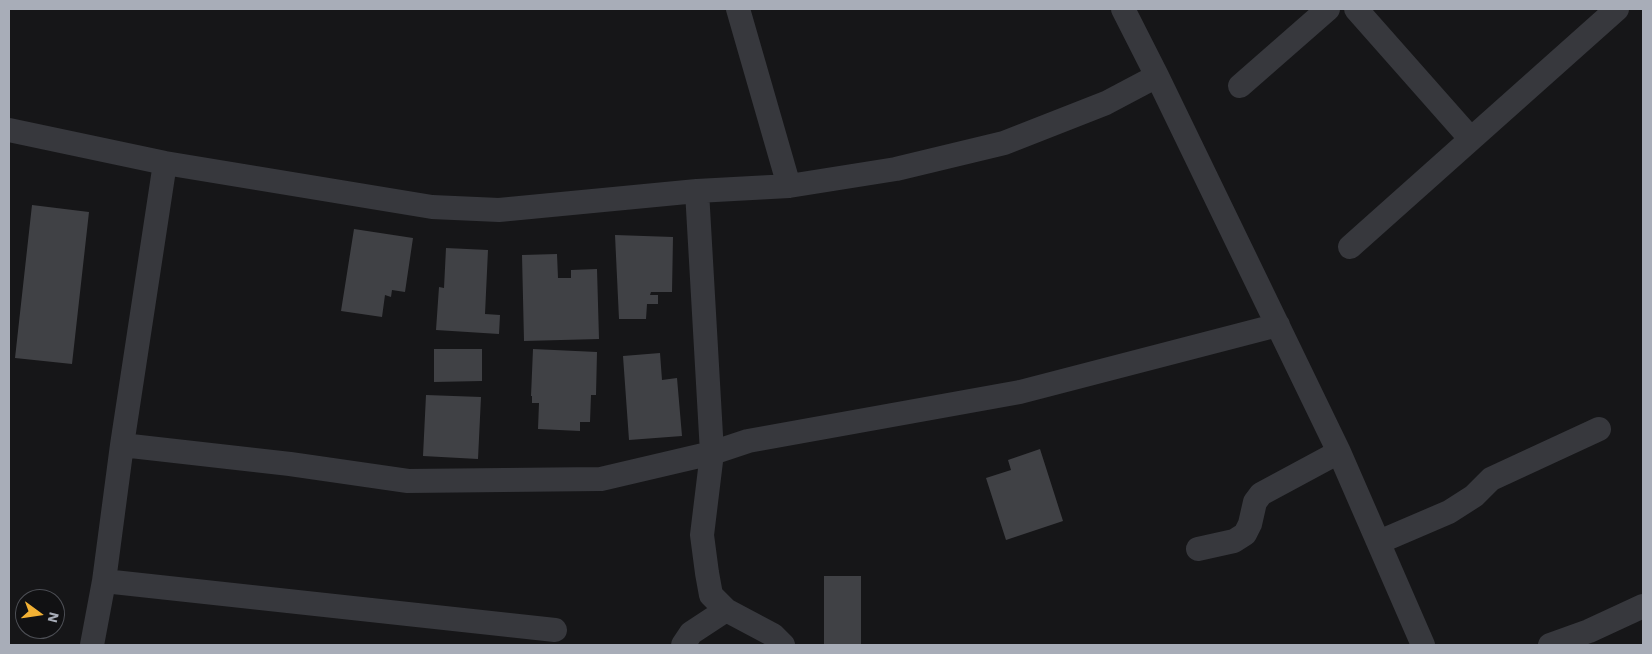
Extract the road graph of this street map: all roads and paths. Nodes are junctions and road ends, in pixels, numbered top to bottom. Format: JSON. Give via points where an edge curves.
{"nodes":[{"id":1,"x":738,"y":9,"type":"edge"},
{"id":2,"x":1124,"y":9,"type":"edge"},
{"id":3,"x":1328,"y":9,"type":"edge"},
{"id":4,"x":1356,"y":9,"type":"edge"},
{"id":5,"x":1617,"y":9,"type":"edge"},
{"id":6,"x":1157,"y":76,"type":"junction"},
{"id":7,"x":1240,"y":86,"type":"dead end"},
{"id":8,"x":9,"y":130,"type":"edge"},
{"id":9,"x":1470,"y":138,"type":"junction"},
{"id":10,"x":165,"y":163,"type":"junction"},
{"id":11,"x":789,"y":186,"type":"junction"},
{"id":12,"x":697,"y":191,"type":"junction"},
{"id":13,"x":1350,"y":247,"type":"dead end"},
{"id":14,"x":1278,"y":325,"type":"junction"},
{"id":15,"x":1599,"y":429,"type":"dead end"},
{"id":16,"x":122,"y":445,"type":"junction"},
{"id":17,"x":1339,"y":452,"type":"junction"},
{"id":18,"x":712,"y":453,"type":"junction"},
{"id":19,"x":1378,"y":542,"type":"junction"},
{"id":20,"x":1198,"y":548,"type":"dead end"},
{"id":21,"x":104,"y":581,"type":"junction"},
{"id":22,"x":1643,"y":606,"type":"edge"},
{"id":23,"x":726,"y":610,"type":"junction"},
{"id":24,"x":555,"y":630,"type":"dead end"},
{"id":25,"x":92,"y":645,"type":"edge"},
{"id":26,"x":683,"y":645,"type":"edge"},
{"id":27,"x":784,"y":645,"type":"edge"},
{"id":28,"x":1423,"y":645,"type":"edge"},
{"id":29,"x":1550,"y":645,"type":"edge"}],
"edges":[{"from":1,"to":11,"type":"street"},
{"from":2,"to":6,"type":"street"},
{"from":3,"to":7,"type":"street"},
{"from":4,"to":9,"type":"street"},
{"from":5,"to":9,"type":"street"},
{"from":6,"to":11,"type":"street","via":[[1106,103],[1004,142],[896,169]]},
{"from":6,"to":14,"type":"street"},
{"from":8,"to":10,"type":"street"},
{"from":9,"to":13,"type":"street"},
{"from":10,"to":12,"type":"street","via":[[432,207],[499,210]]},
{"from":10,"to":16,"type":"street"},
{"from":11,"to":12,"type":"street"},
{"from":12,"to":18,"type":"street"},
{"from":14,"to":17,"type":"street"},
{"from":14,"to":18,"type":"street","via":[[1020,392],[748,441]]},
{"from":15,"to":19,"type":"street","via":[[1491,479],[1474,496],[1449,512]]},
{"from":16,"to":18,"type":"street","via":[[408,481],[601,479]]},
{"from":16,"to":21,"type":"street"},
{"from":17,"to":19,"type":"street"},
{"from":17,"to":20,"type":"street","via":[[1261,494],[1254,502],[1245,534],[1234,541]]},
{"from":18,"to":23,"type":"street","via":[[702,535],[711,595]]},
{"from":19,"to":28,"type":"street"},
{"from":21,"to":24,"type":"street"},
{"from":21,"to":25,"type":"street"},
{"from":22,"to":29,"type":"street"},
{"from":23,"to":26,"type":"street","via":[[691,633]]},
{"from":23,"to":27,"type":"street","via":[[773,635]]}]}
